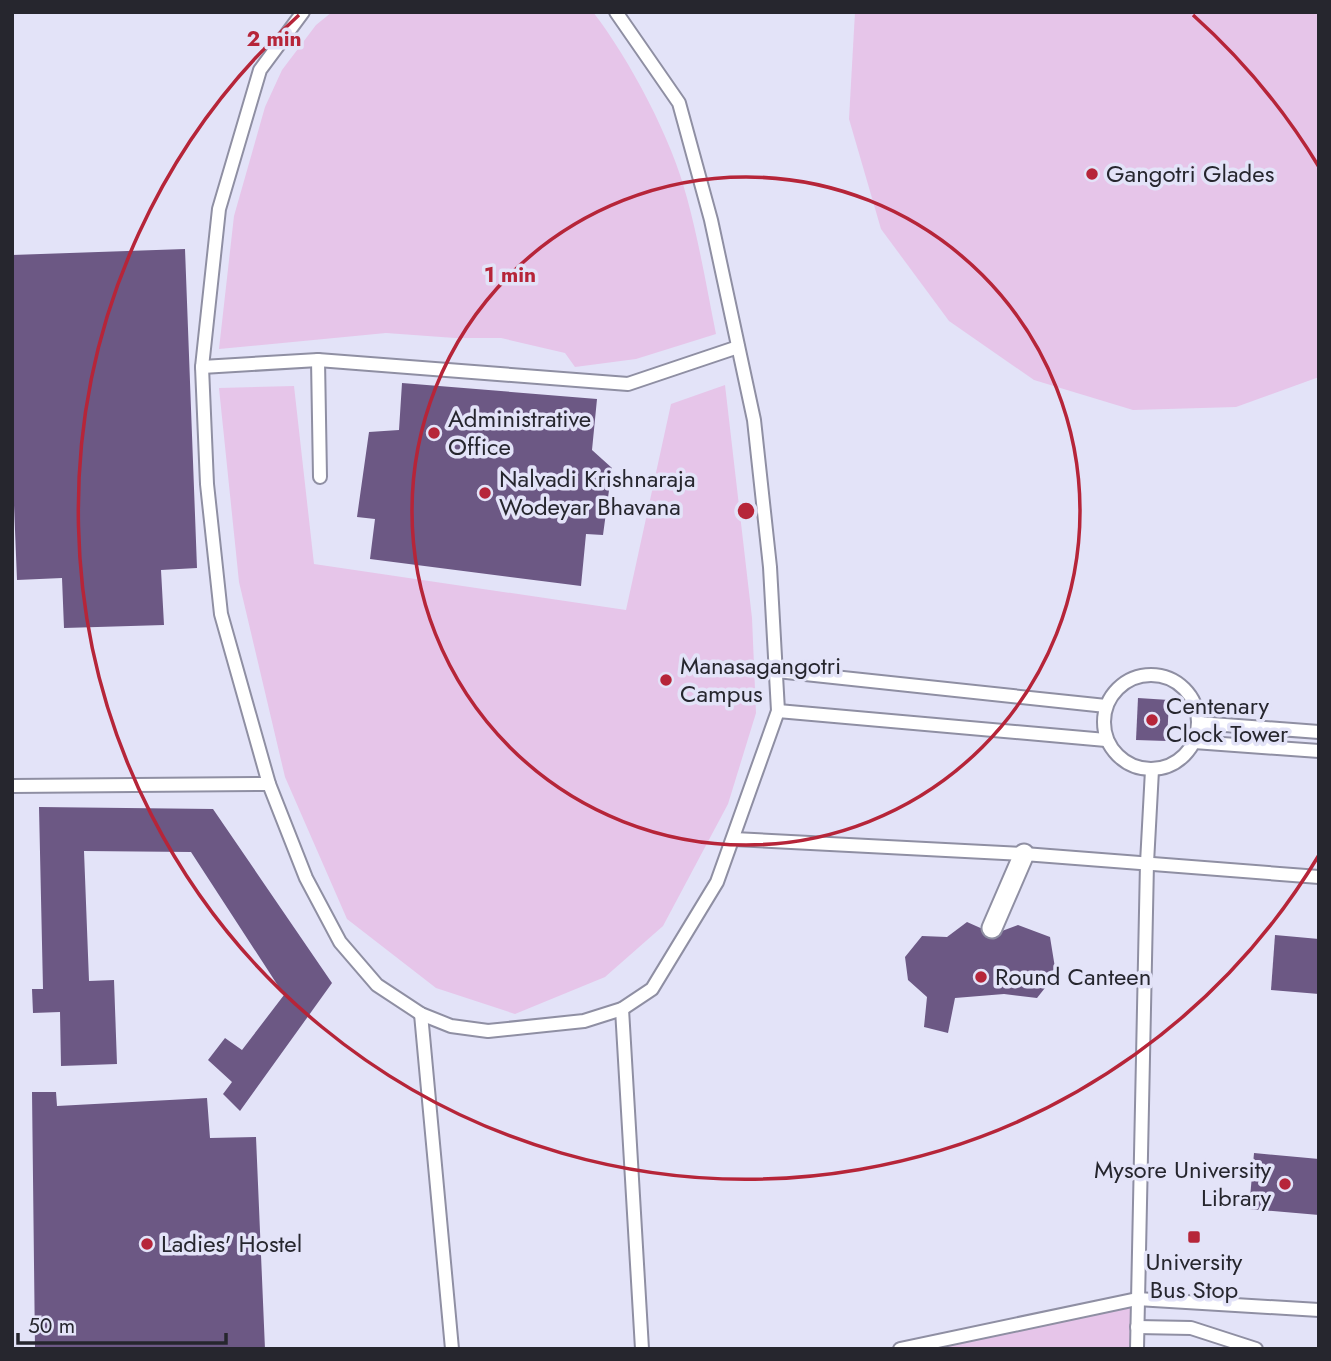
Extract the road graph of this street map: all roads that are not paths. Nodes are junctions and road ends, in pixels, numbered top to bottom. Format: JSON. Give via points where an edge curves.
{"nodes":[{"id":1,"x":303,"y":12,"type":"edge"},
{"id":2,"x":616,"y":12,"type":"edge"},
{"id":3,"x":738,"y":347,"type":"junction"},
{"id":4,"x":318,"y":360,"type":"junction"},
{"id":5,"x":202,"y":367,"type":"junction"},
{"id":6,"x":320,"y":477,"type":"dead end"},
{"id":7,"x":777,"y":671,"type":"junction"},
{"id":8,"x":1106,"y":706,"type":"junction"},
{"id":9,"x":778,"y":711,"type":"junction"},
{"id":10,"x":1198,"y":723,"type":"junction"},
{"id":11,"x":1319,"y":732,"type":"edge"},
{"id":12,"x":1106,"y":740,"type":"junction"},
{"id":13,"x":1194,"y":742,"type":"junction"},
{"id":14,"x":1319,"y":751,"type":"edge"},
{"id":15,"x":1152,"y":770,"type":"junction"},
{"id":16,"x":269,"y":784,"type":"junction"},
{"id":17,"x":12,"y":786,"type":"edge"},
{"id":18,"x":734,"y":839,"type":"junction"},
{"id":19,"x":1024,"y":854,"type":"junction"},
{"id":20,"x":1147,"y":863,"type":"junction"},
{"id":21,"x":1319,"y":877,"type":"edge"},
{"id":22,"x":992,"y":928,"type":"dead end"},
{"id":23,"x":622,"y":1009,"type":"junction"},
{"id":24,"x":421,"y":1014,"type":"junction"},
{"id":25,"x":1137,"y":1299,"type":"junction"},
{"id":26,"x":1319,"y":1310,"type":"edge"},
{"id":27,"x":1137,"y":1327,"type":"junction"},
{"id":28,"x":453,"y":1349,"type":"edge"},
{"id":29,"x":642,"y":1349,"type":"edge"},
{"id":30,"x":900,"y":1349,"type":"edge"},
{"id":31,"x":1137,"y":1349,"type":"edge"},
{"id":32,"x":1256,"y":1349,"type":"edge"}],
"edges":[{"from":1,"to":5,"type":"lane","via":[[260,70],[219,209]]},
{"from":2,"to":3,"type":"lane","via":[[679,103],[711,220]]},
{"from":3,"to":4,"type":"lane","via":[[628,384]]},
{"from":3,"to":7,"type":"lane","via":[[754,421]]},
{"from":4,"to":5,"type":"lane"},
{"from":4,"to":6,"type":"lane"},
{"from":5,"to":16,"type":"lane","via":[[206,484],[221,614]]},
{"from":7,"to":8,"type":"lane"},
{"from":7,"to":9,"type":"lane"},
{"from":8,"to":10,"type":"lane","via":[[1121,684],[1146,674],[1172,679],[1191,697]]},
{"from":8,"to":12,"type":"lane"},
{"from":9,"to":12,"type":"lane"},
{"from":9,"to":18,"type":"lane"},
{"from":10,"to":11,"type":"lane"},
{"from":10,"to":13,"type":"lane"},
{"from":12,"to":15,"type":"lane","via":[[1124,762]]},
{"from":13,"to":14,"type":"lane"},
{"from":13,"to":15,"type":"lane","via":[[1177,762]]},
{"from":15,"to":20,"type":"lane"},
{"from":16,"to":17,"type":"lane"},
{"from":16,"to":24,"type":"lane","via":[[306,878],[340,942],[377,985]]},
{"from":18,"to":19,"type":"lane"},
{"from":18,"to":23,"type":"lane","via":[[718,882],[652,989]]},
{"from":19,"to":20,"type":"lane"},
{"from":19,"to":22,"type":"street"},
{"from":20,"to":21,"type":"lane"},
{"from":20,"to":25,"type":"lane"},
{"from":23,"to":24,"type":"lane","via":[[584,1021],[488,1031],[451,1027]]},
{"from":23,"to":29,"type":"lane"},
{"from":24,"to":28,"type":"lane"},
{"from":25,"to":26,"type":"lane"},
{"from":25,"to":27,"type":"lane"},
{"from":25,"to":30,"type":"lane"},
{"from":27,"to":31,"type":"lane"},
{"from":27,"to":32,"type":"lane","via":[[1191,1328]]}]}
